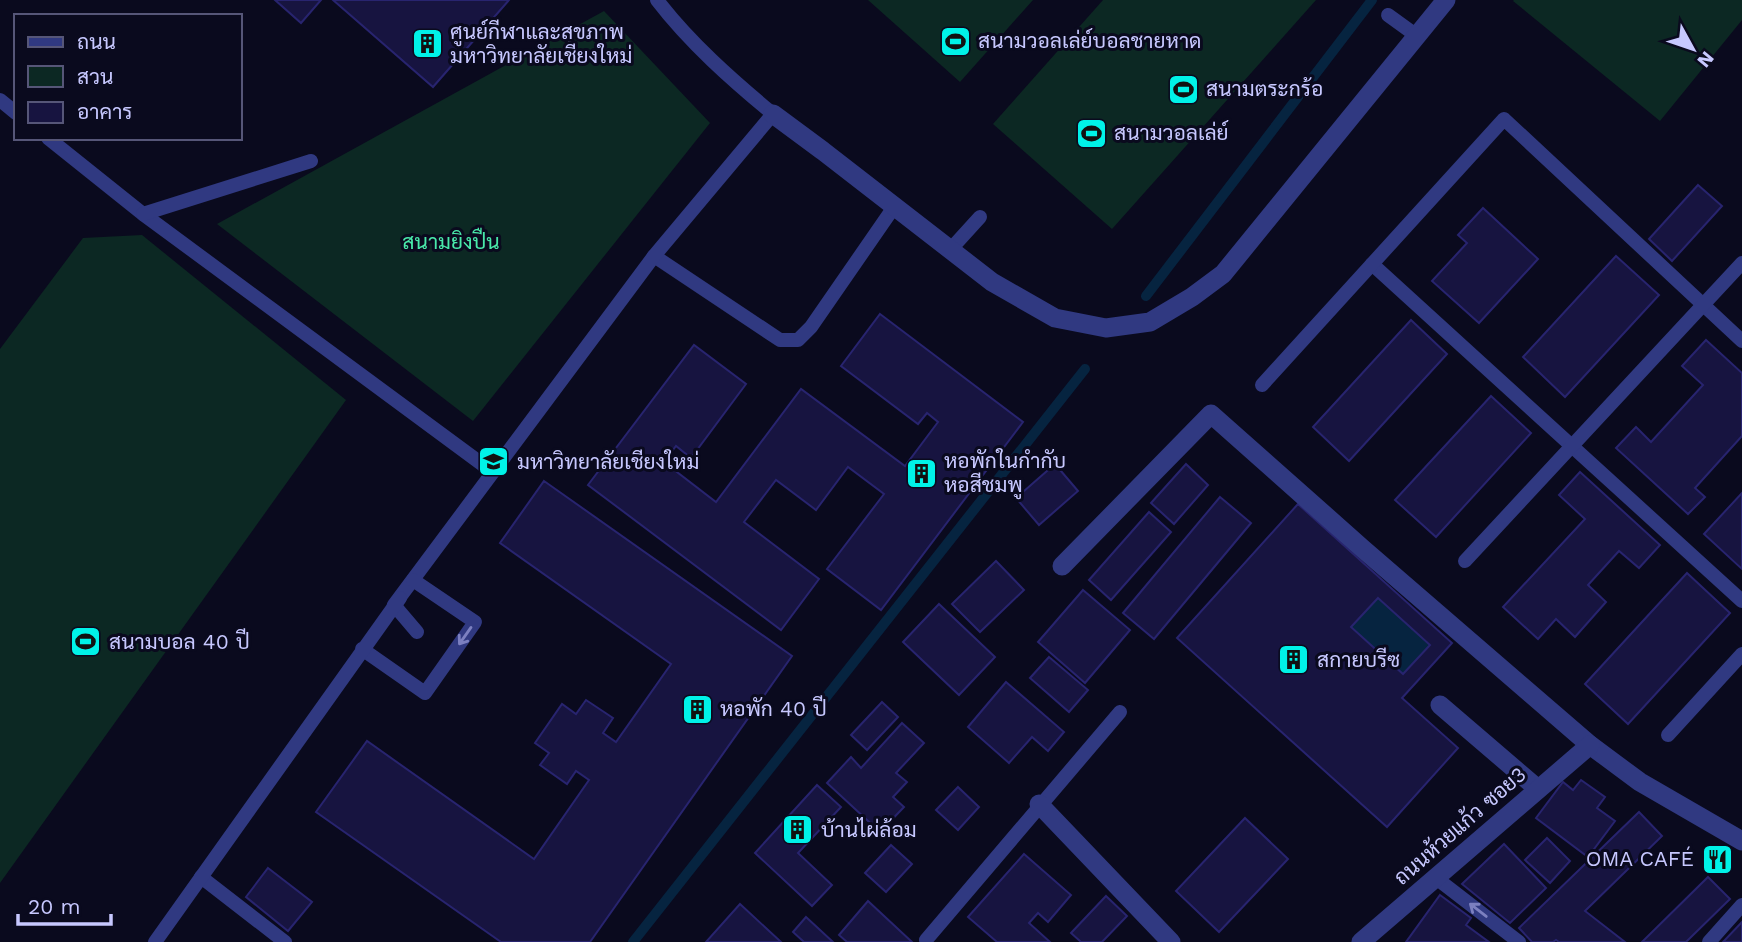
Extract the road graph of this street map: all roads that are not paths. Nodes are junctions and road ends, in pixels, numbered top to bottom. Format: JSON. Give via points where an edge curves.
{"nodes":[{"id":1,"x":657,"y":0,"type":"edge"},
{"id":2,"x":1446,"y":0,"type":"edge"},
{"id":3,"x":1388,"y":15,"type":"dead end"},
{"id":4,"x":1417,"y":36,"type":"junction"},
{"id":5,"x":0,"y":100,"type":"edge"},
{"id":6,"x":14,"y":111,"type":"edge"},
{"id":7,"x":774,"y":114,"type":"junction"},
{"id":8,"x":50,"y":140,"type":"edge"},
{"id":9,"x":311,"y":161,"type":"dead end"},
{"id":10,"x":894,"y":207,"type":"junction"},
{"id":11,"x":143,"y":214,"type":"junction"},
{"id":12,"x":980,"y":217,"type":"dead end"},
{"id":13,"x":950,"y":250,"type":"junction"},
{"id":14,"x":654,"y":257,"type":"junction"},
{"id":15,"x":1742,"y":263,"type":"edge"},
{"id":16,"x":1372,"y":264,"type":"junction"},
{"id":17,"x":1703,"y":305,"type":"junction"},
{"id":18,"x":1742,"y":341,"type":"edge"},
{"id":19,"x":1262,"y":385,"type":"dead end"},
{"id":20,"x":1572,"y":447,"type":"junction"},
{"id":21,"x":490,"y":470,"type":"junction"},
{"id":22,"x":1465,"y":561,"type":"dead end"},
{"id":23,"x":1062,"y":566,"type":"dead end"},
{"id":24,"x":413,"y":580,"type":"junction"},
{"id":25,"x":1742,"y":601,"type":"edge"},
{"id":26,"x":394,"y":605,"type":"junction"},
{"id":27,"x":417,"y":632,"type":"dead end"},
{"id":28,"x":362,"y":649,"type":"junction"},
{"id":29,"x":1742,"y":654,"type":"edge"},
{"id":30,"x":1440,"y":705,"type":"dead end"},
{"id":31,"x":1120,"y":712,"type":"dead end"},
{"id":32,"x":1668,"y":735,"type":"dead end"},
{"id":33,"x":1590,"y":745,"type":"junction"},
{"id":34,"x":1538,"y":789,"type":"junction"},
{"id":35,"x":1040,"y":804,"type":"junction"},
{"id":36,"x":1742,"y":841,"type":"edge"},
{"id":37,"x":201,"y":877,"type":"junction"},
{"id":38,"x":1436,"y":878,"type":"junction"},
{"id":39,"x":1742,"y":905,"type":"edge"},
{"id":40,"x":926,"y":940,"type":"dead end"},
{"id":41,"x":1367,"y":940,"type":"edge"},
{"id":42,"x":155,"y":942,"type":"edge"},
{"id":43,"x":285,"y":942,"type":"edge"},
{"id":44,"x":1171,"y":942,"type":"edge"},
{"id":45,"x":1519,"y":942,"type":"edge"},
{"id":46,"x":1709,"y":942,"type":"edge"}],
"edges":[{"from":1,"to":7,"type":"lane","via":[[726,73]]},
{"from":2,"to":4,"type":"street"},
{"from":3,"to":4,"type":"lane"},
{"from":4,"to":13,"type":"lane","via":[[1223,274],[1150,322],[1106,328],[1055,318],[992,282]]},
{"from":5,"to":6,"type":"lane"},
{"from":7,"to":10,"type":"street"},
{"from":7,"to":14,"type":"lane"},
{"from":8,"to":11,"type":"lane"},
{"from":9,"to":11,"type":"lane"},
{"from":10,"to":13,"type":"lane"},
{"from":10,"to":14,"type":"lane","via":[[798,340],[780,340]]},
{"from":11,"to":21,"type":"lane"},
{"from":12,"to":13,"type":"lane"},
{"from":14,"to":21,"type":"lane"},
{"from":14,"to":24,"type":"lane"},
{"from":15,"to":17,"type":"lane"},
{"from":16,"to":17,"type":"lane","via":[[1504,119]]},
{"from":16,"to":19,"type":"lane"},
{"from":16,"to":20,"type":"lane"},
{"from":17,"to":18,"type":"lane"},
{"from":17,"to":20,"type":"lane"},
{"from":20,"to":22,"type":"lane"},
{"from":20,"to":25,"type":"lane"},
{"from":21,"to":24,"type":"lane"},
{"from":23,"to":33,"type":"street","via":[[1211,414]]},
{"from":24,"to":26,"type":"lane"},
{"from":24,"to":28,"type":"lane","one_way":true,"via":[[475,622],[425,693]]},
{"from":26,"to":27,"type":"lane"},
{"from":26,"to":28,"type":"lane"},
{"from":28,"to":37,"type":"lane"},
{"from":29,"to":32,"type":"lane"},
{"from":30,"to":34,"type":"street"},
{"from":31,"to":35,"type":"lane"},
{"from":33,"to":34,"type":"street","name":"ถนนห้วยแก้ว ซอย3"},
{"from":33,"to":36,"type":"street","via":[[1640,782]]},
{"from":34,"to":38,"type":"street","name":"ถนนห้วยแก้ว ซอย3"},
{"from":35,"to":40,"type":"lane"},
{"from":35,"to":44,"type":"street"},
{"from":37,"to":42,"type":"lane"},
{"from":37,"to":43,"type":"lane"},
{"from":38,"to":41,"type":"street","name":"ถนนห้วยแก้ว ซอย3"},
{"from":45,"to":38,"type":"lane","one_way":true},
{"from":39,"to":46,"type":"lane"}]}
